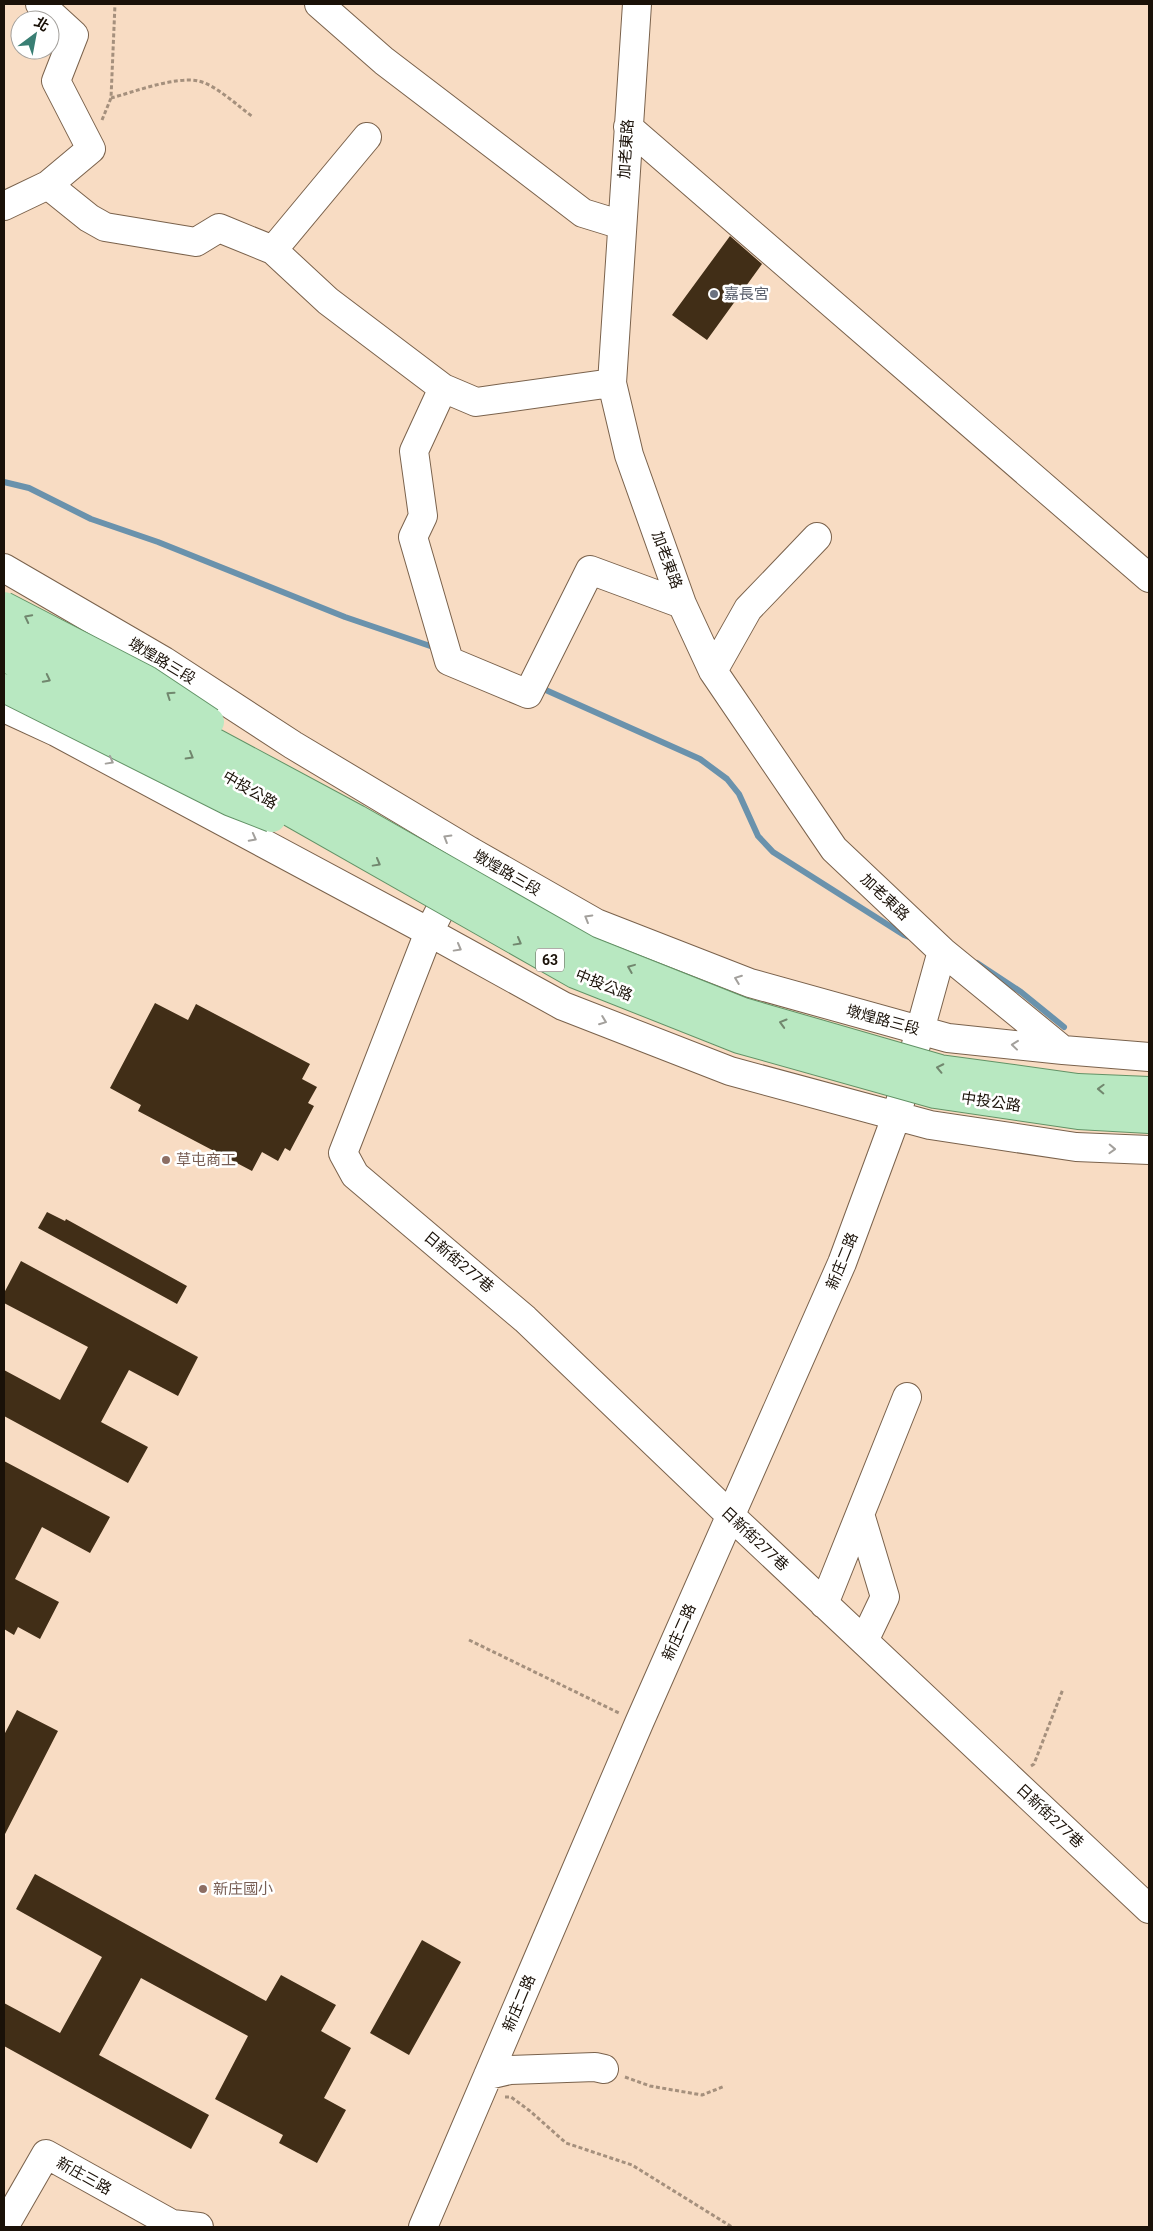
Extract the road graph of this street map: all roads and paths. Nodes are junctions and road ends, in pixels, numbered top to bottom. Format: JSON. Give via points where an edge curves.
{"nodes":[{"id":1,"x":40,"y":4,"type":"edge"},
{"id":2,"x":115,"y":4,"type":"edge"},
{"id":3,"x":319,"y":4,"type":"edge"},
{"id":4,"x":637,"y":4,"type":"edge"},
{"id":5,"x":111,"y":98,"type":"junction"},
{"id":6,"x":253,"y":117,"type":"dead end"},
{"id":7,"x":628,"y":127,"type":"junction"},
{"id":8,"x":367,"y":137,"type":"dead end"},
{"id":9,"x":91,"y":149,"type":"junction"},
{"id":10,"x":48,"y":185,"type":"junction"},
{"id":11,"x":4,"y":206,"type":"edge"},
{"id":12,"x":622,"y":225,"type":"junction"},
{"id":13,"x":273,"y":250,"type":"junction"},
{"id":14,"x":612,"y":383,"type":"junction"},
{"id":15,"x":443,"y":388,"type":"junction"},
{"id":16,"x":818,"y":537,"type":"dead end"},
{"id":17,"x":4,"y":568,"type":"edge"},
{"id":18,"x":1149,"y":578,"type":"edge"},
{"id":19,"x":682,"y":604,"type":"junction"},
{"id":20,"x":4,"y":606,"type":"edge"},
{"id":21,"x":110,"y":629,"type":"junction"},
{"id":22,"x":4,"y":632,"type":"edge"},
{"id":23,"x":4,"y":657,"type":"edge"},
{"id":24,"x":713,"y":671,"type":"junction"},
{"id":25,"x":4,"y":688,"type":"edge"},
{"id":26,"x":4,"y":708,"type":"edge"},
{"id":27,"x":56,"y":732,"type":"junction"},
{"id":28,"x":357,"y":819,"type":"junction"},
{"id":29,"x":350,"y":847,"type":"junction"},
{"id":30,"x":470,"y":851,"type":"junction"},
{"id":31,"x":429,"y":932,"type":"junction"},
{"id":32,"x":942,"y":951,"type":"junction"},
{"id":33,"x":919,"y":1030,"type":"junction"},
{"id":34,"x":1063,"y":1050,"type":"junction"},
{"id":35,"x":1100,"y":1053,"type":"junction"},
{"id":36,"x":1149,"y":1057,"type":"edge"},
{"id":37,"x":1149,"y":1089,"type":"edge"},
{"id":38,"x":896,"y":1117,"type":"junction"},
{"id":39,"x":1149,"y":1119,"type":"edge"},
{"id":40,"x":1149,"y":1150,"type":"edge"},
{"id":41,"x":907,"y":1397,"type":"dead end"},
{"id":42,"x":860,"y":1514,"type":"junction"},
{"id":43,"x":731,"y":1516,"type":"junction"},
{"id":44,"x":824,"y":1604,"type":"junction"},
{"id":45,"x":469,"y":1640,"type":"dead end"},
{"id":46,"x":864,"y":1641,"type":"junction"},
{"id":47,"x":1063,"y":1689,"type":"dead end"},
{"id":48,"x":639,"y":1723,"type":"junction"},
{"id":49,"x":1014,"y":1782,"type":"junction"},
{"id":50,"x":1149,"y":1908,"type":"edge"},
{"id":51,"x":604,"y":2069,"type":"joint"},
{"id":52,"x":484,"y":2086,"type":"junction"},
{"id":53,"x":725,"y":2086,"type":"dead end"},
{"id":54,"x":4,"y":2227,"type":"edge"},
{"id":55,"x":199,"y":2227,"type":"edge"},
{"id":56,"x":423,"y":2227,"type":"edge"},
{"id":57,"x":732,"y":2227,"type":"edge"}],
"edges":[{"from":1,"to":9,"type":"street","via":[[74,35],[56,81]]},
{"from":2,"to":5,"type":"path"},
{"from":3,"to":12,"type":"street","via":[[384,61],[583,214]]},
{"from":4,"to":7,"type":"street","name":"加老東路"},
{"from":5,"to":6,"type":"path","via":[[176,82],[198,81]]},
{"from":5,"to":9,"type":"path"},
{"from":7,"to":12,"type":"street","name":"加老東路"},
{"from":7,"to":18,"type":"street"},
{"from":8,"to":13,"type":"street"},
{"from":9,"to":10,"type":"street"},
{"from":10,"to":11,"type":"street"},
{"from":10,"to":13,"type":"street","via":[[105,227],[196,242],[219,228]]},
{"from":12,"to":14,"type":"street","name":"加老東路"},
{"from":13,"to":15,"type":"street","via":[[328,301]]},
{"from":14,"to":15,"type":"street","via":[[476,402]]},
{"from":14,"to":19,"type":"street","name":"加老東路","via":[[630,455]]},
{"from":15,"to":19,"type":"street","via":[[414,451],[423,516],[413,537],[449,661],[528,694],[590,570]]},
{"from":16,"to":24,"type":"street","via":[[748,609]]},
{"from":17,"to":21,"type":"street","name":"墩煌路三段"},
{"from":19,"to":24,"type":"street","name":"加老東路"},
{"from":28,"to":20,"type":"main road","one_way":true,"bridge":true,"via":[[147,680]]},
{"from":21,"to":27,"type":"street"},
{"from":30,"to":21,"type":"street","name":"墩煌路三段","one_way":true,"via":[[293,745]]},
{"from":22,"to":28,"type":"main road","name":"中投公路","number":"63","bridge":true},
{"from":23,"to":29,"type":"main road","name":"中投公路","number":"63","one_way":true,"bridge":true,"via":[[130,721]]},
{"from":24,"to":32,"type":"street","name":"加老東路","via":[[834,849]]},
{"from":25,"to":29,"type":"main road","bridge":true,"via":[[231,802]]},
{"from":26,"to":27,"type":"street"},
{"from":27,"to":31,"type":"street","one_way":true},
{"from":37,"to":28,"type":"main road","name":"中投公路","number":"63","one_way":true,"bridge":true,"via":[[1078,1088],[940,1069],[743,1012],[587,950]]},
{"from":29,"to":39,"type":"main road","name":"中投公路","number":"63","one_way":true,"bridge":true,"via":[[575,974],[738,1039],[935,1094],[1078,1115]]},
{"from":30,"to":31,"type":"street"},
{"from":33,"to":30,"type":"street","name":"墩煌路三段","one_way":true,"via":[[750,983],[596,923]]},
{"from":31,"to":38,"type":"street","one_way":true,"via":[[563,1006],[730,1071]]},
{"from":31,"to":43,"type":"street","name":"日新街277巷","via":[[343,1153],[355,1175],[526,1319]]},
{"from":32,"to":33,"type":"street"},
{"from":32,"to":34,"type":"street","name":"加老東路"},
{"from":34,"to":33,"type":"street","name":"墩煌路三段","one_way":true,"via":[[948,1038]]},
{"from":33,"to":38,"type":"street","name":"新庄二路"},
{"from":34,"to":35,"type":"street","name":"墩煌路三段"},
{"from":35,"to":36,"type":"street","name":"墩煌路三段"},
{"from":35,"to":37,"type":"street"},
{"from":38,"to":40,"type":"street","one_way":true,"via":[[1076,1147]]},
{"from":38,"to":43,"type":"street","name":"新庄二路","via":[[842,1262]]},
{"from":41,"to":42,"type":"street"},
{"from":42,"to":44,"type":"street"},
{"from":42,"to":46,"type":"street","via":[[885,1597]]},
{"from":43,"to":44,"type":"street","name":"日新街277巷"},
{"from":43,"to":48,"type":"street","name":"新庄二路"},
{"from":44,"to":46,"type":"street","name":"日新街277巷"},
{"from":45,"to":48,"type":"path"},
{"from":46,"to":49,"type":"street","name":"日新街277巷"},
{"from":47,"to":49,"type":"path","via":[[1034,1764]]},
{"from":48,"to":52,"type":"street","name":"新庄二路"},
{"from":49,"to":50,"type":"street","name":"日新街277巷"},
{"from":51,"to":52,"type":"street","via":[[510,2070]]},
{"from":51,"to":53,"type":"path","via":[[650,2086],[702,2095]]},
{"from":52,"to":56,"type":"street","name":"新庄二路"},
{"from":52,"to":57,"type":"path","via":[[511,2097],[566,2144],[632,2165]]},
{"from":54,"to":55,"type":"street","name":"新庄三路","via":[[46,2154],[172,2224]]}]}
